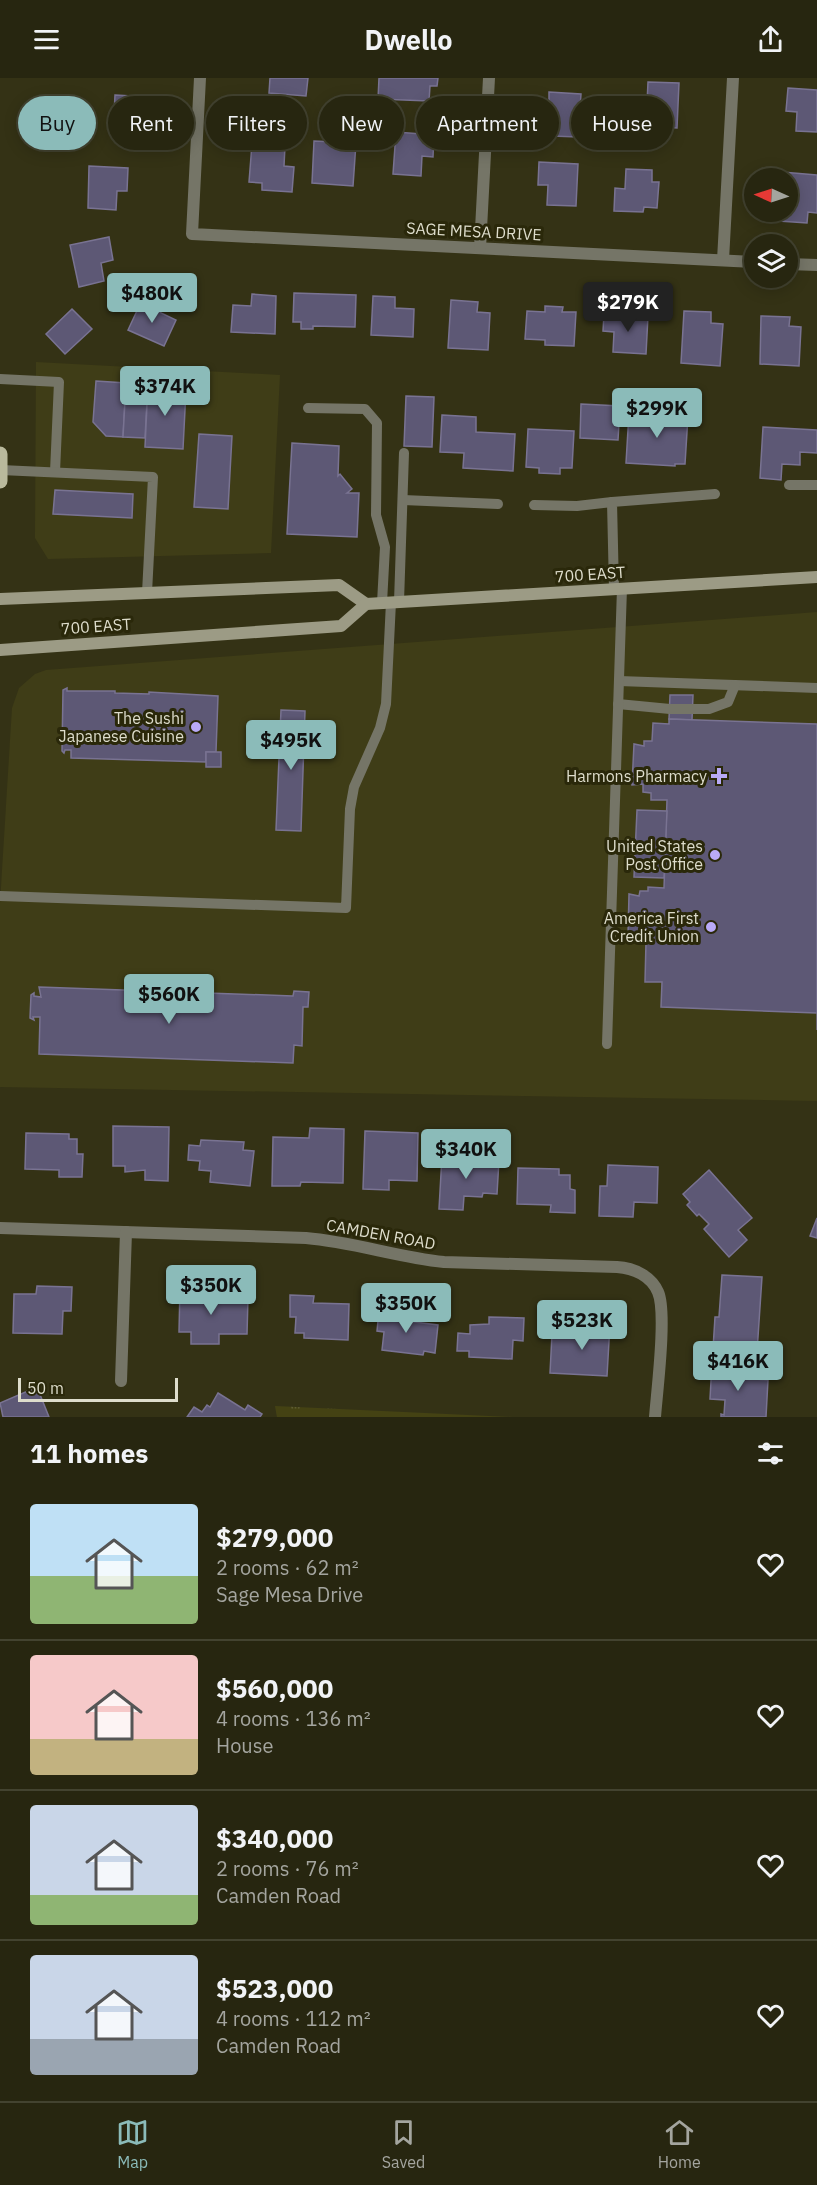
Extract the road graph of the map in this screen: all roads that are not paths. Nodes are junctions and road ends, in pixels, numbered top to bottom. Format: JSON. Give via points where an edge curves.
{"nodes":[{"id":1,"x":200,"y":78,"type":"edge"},
{"id":2,"x":489,"y":78,"type":"edge"},
{"id":3,"x":733,"y":78,"type":"edge"},
{"id":4,"x":480,"y":248,"type":"junction"},
{"id":5,"x":723,"y":260,"type":"junction"},
{"id":6,"x":744,"y":261,"type":"edge"},
{"id":7,"x":798,"y":264,"type":"edge"},
{"id":8,"x":817,"y":265,"type":"edge"},
{"id":9,"x":0,"y":379,"type":"edge"},
{"id":10,"x":309,"y":408,"type":"dead end"},
{"id":11,"x":404,"y":453,"type":"dead end"},
{"id":12,"x":0,"y":454,"type":"edge"},
{"id":13,"x":1,"y":470,"type":"edge"},
{"id":14,"x":55,"y":472,"type":"junction"},
{"id":15,"x":0,"y":481,"type":"edge"},
{"id":16,"x":789,"y":485,"type":"dead end"},
{"id":17,"x":817,"y":485,"type":"edge"},
{"id":18,"x":715,"y":494,"type":"dead end"},
{"id":19,"x":403,"y":500,"type":"junction"},
{"id":20,"x":612,"y":502,"type":"junction"},
{"id":21,"x":498,"y":504,"type":"dead end"},
{"id":22,"x":534,"y":505,"type":"dead end"},
{"id":23,"x":817,"y":577,"type":"edge"},
{"id":24,"x":618,"y":588,"type":"junction"},
{"id":25,"x":147,"y":593,"type":"junction"},
{"id":26,"x":0,"y":599,"type":"edge"},
{"id":27,"x":391,"y":602,"type":"junction"},
{"id":28,"x":366,"y":604,"type":"junction"},
{"id":29,"x":0,"y":650,"type":"edge"},
{"id":30,"x":619,"y":681,"type":"junction"},
{"id":31,"x":735,"y":685,"type":"junction"},
{"id":32,"x":817,"y":688,"type":"edge"},
{"id":33,"x":618,"y":704,"type":"junction"},
{"id":34,"x":0,"y":896,"type":"edge"},
{"id":35,"x":607,"y":1044,"type":"dead end"},
{"id":36,"x":0,"y":1228,"type":"edge"},
{"id":37,"x":126,"y":1232,"type":"junction"},
{"id":38,"x":121,"y":1381,"type":"dead end"},
{"id":39,"x":655,"y":1417,"type":"edge"}],
"edges":[{"from":1,"to":4,"type":"street","name":"SAGE MESA DRIVE","via":[[192,234]]},
{"from":2,"to":4,"type":"street"},
{"from":3,"to":5,"type":"street"},
{"from":4,"to":5,"type":"street","name":"SAGE MESA DRIVE"},
{"from":5,"to":6,"type":"street","name":"SAGE MESA DRIVE"},
{"from":7,"to":8,"type":"street"},
{"from":9,"to":14,"type":"lane","via":[[59,382]]},
{"from":10,"to":27,"type":"lane","via":[[365,409],[378,423],[376,514],[385,546]]},
{"from":11,"to":19,"type":"lane"},
{"from":12,"to":13,"type":"main road"},
{"from":13,"to":14,"type":"lane"},
{"from":13,"to":15,"type":"main road"},
{"from":14,"to":25,"type":"lane","via":[[153,477]]},
{"from":16,"to":17,"type":"lane"},
{"from":18,"to":20,"type":"lane"},
{"from":19,"to":21,"type":"lane"},
{"from":19,"to":27,"type":"lane"},
{"from":20,"to":22,"type":"lane"},
{"from":20,"to":24,"type":"lane"},
{"from":23,"to":24,"type":"main road","name":"700 EAST"},
{"from":24,"to":27,"type":"main road","name":"700 EAST"},
{"from":24,"to":30,"type":"lane"},
{"from":25,"to":26,"type":"main road","name":"700 EAST"},
{"from":25,"to":28,"type":"main road","name":"700 EAST","via":[[339,585]]},
{"from":27,"to":28,"type":"main road","name":"700 EAST"},
{"from":27,"to":34,"type":"lane","via":[[386,704],[380,728],[354,787],[350,809],[346,908]]},
{"from":28,"to":29,"type":"main road","name":"700 EAST","via":[[340,626]]},
{"from":30,"to":31,"type":"lane"},
{"from":30,"to":33,"type":"lane"},
{"from":31,"to":32,"type":"lane"},
{"from":31,"to":33,"type":"lane","via":[[728,702],[709,709],[670,710]]},
{"from":33,"to":35,"type":"lane"},
{"from":36,"to":37,"type":"street","name":"CAMDEN ROAD"},
{"from":37,"to":38,"type":"street"},
{"from":37,"to":39,"type":"street","name":"CAMDEN ROAD","via":[[306,1238],[436,1261],[625,1268],[639,1272],[653,1284],[661,1302]]}]}
